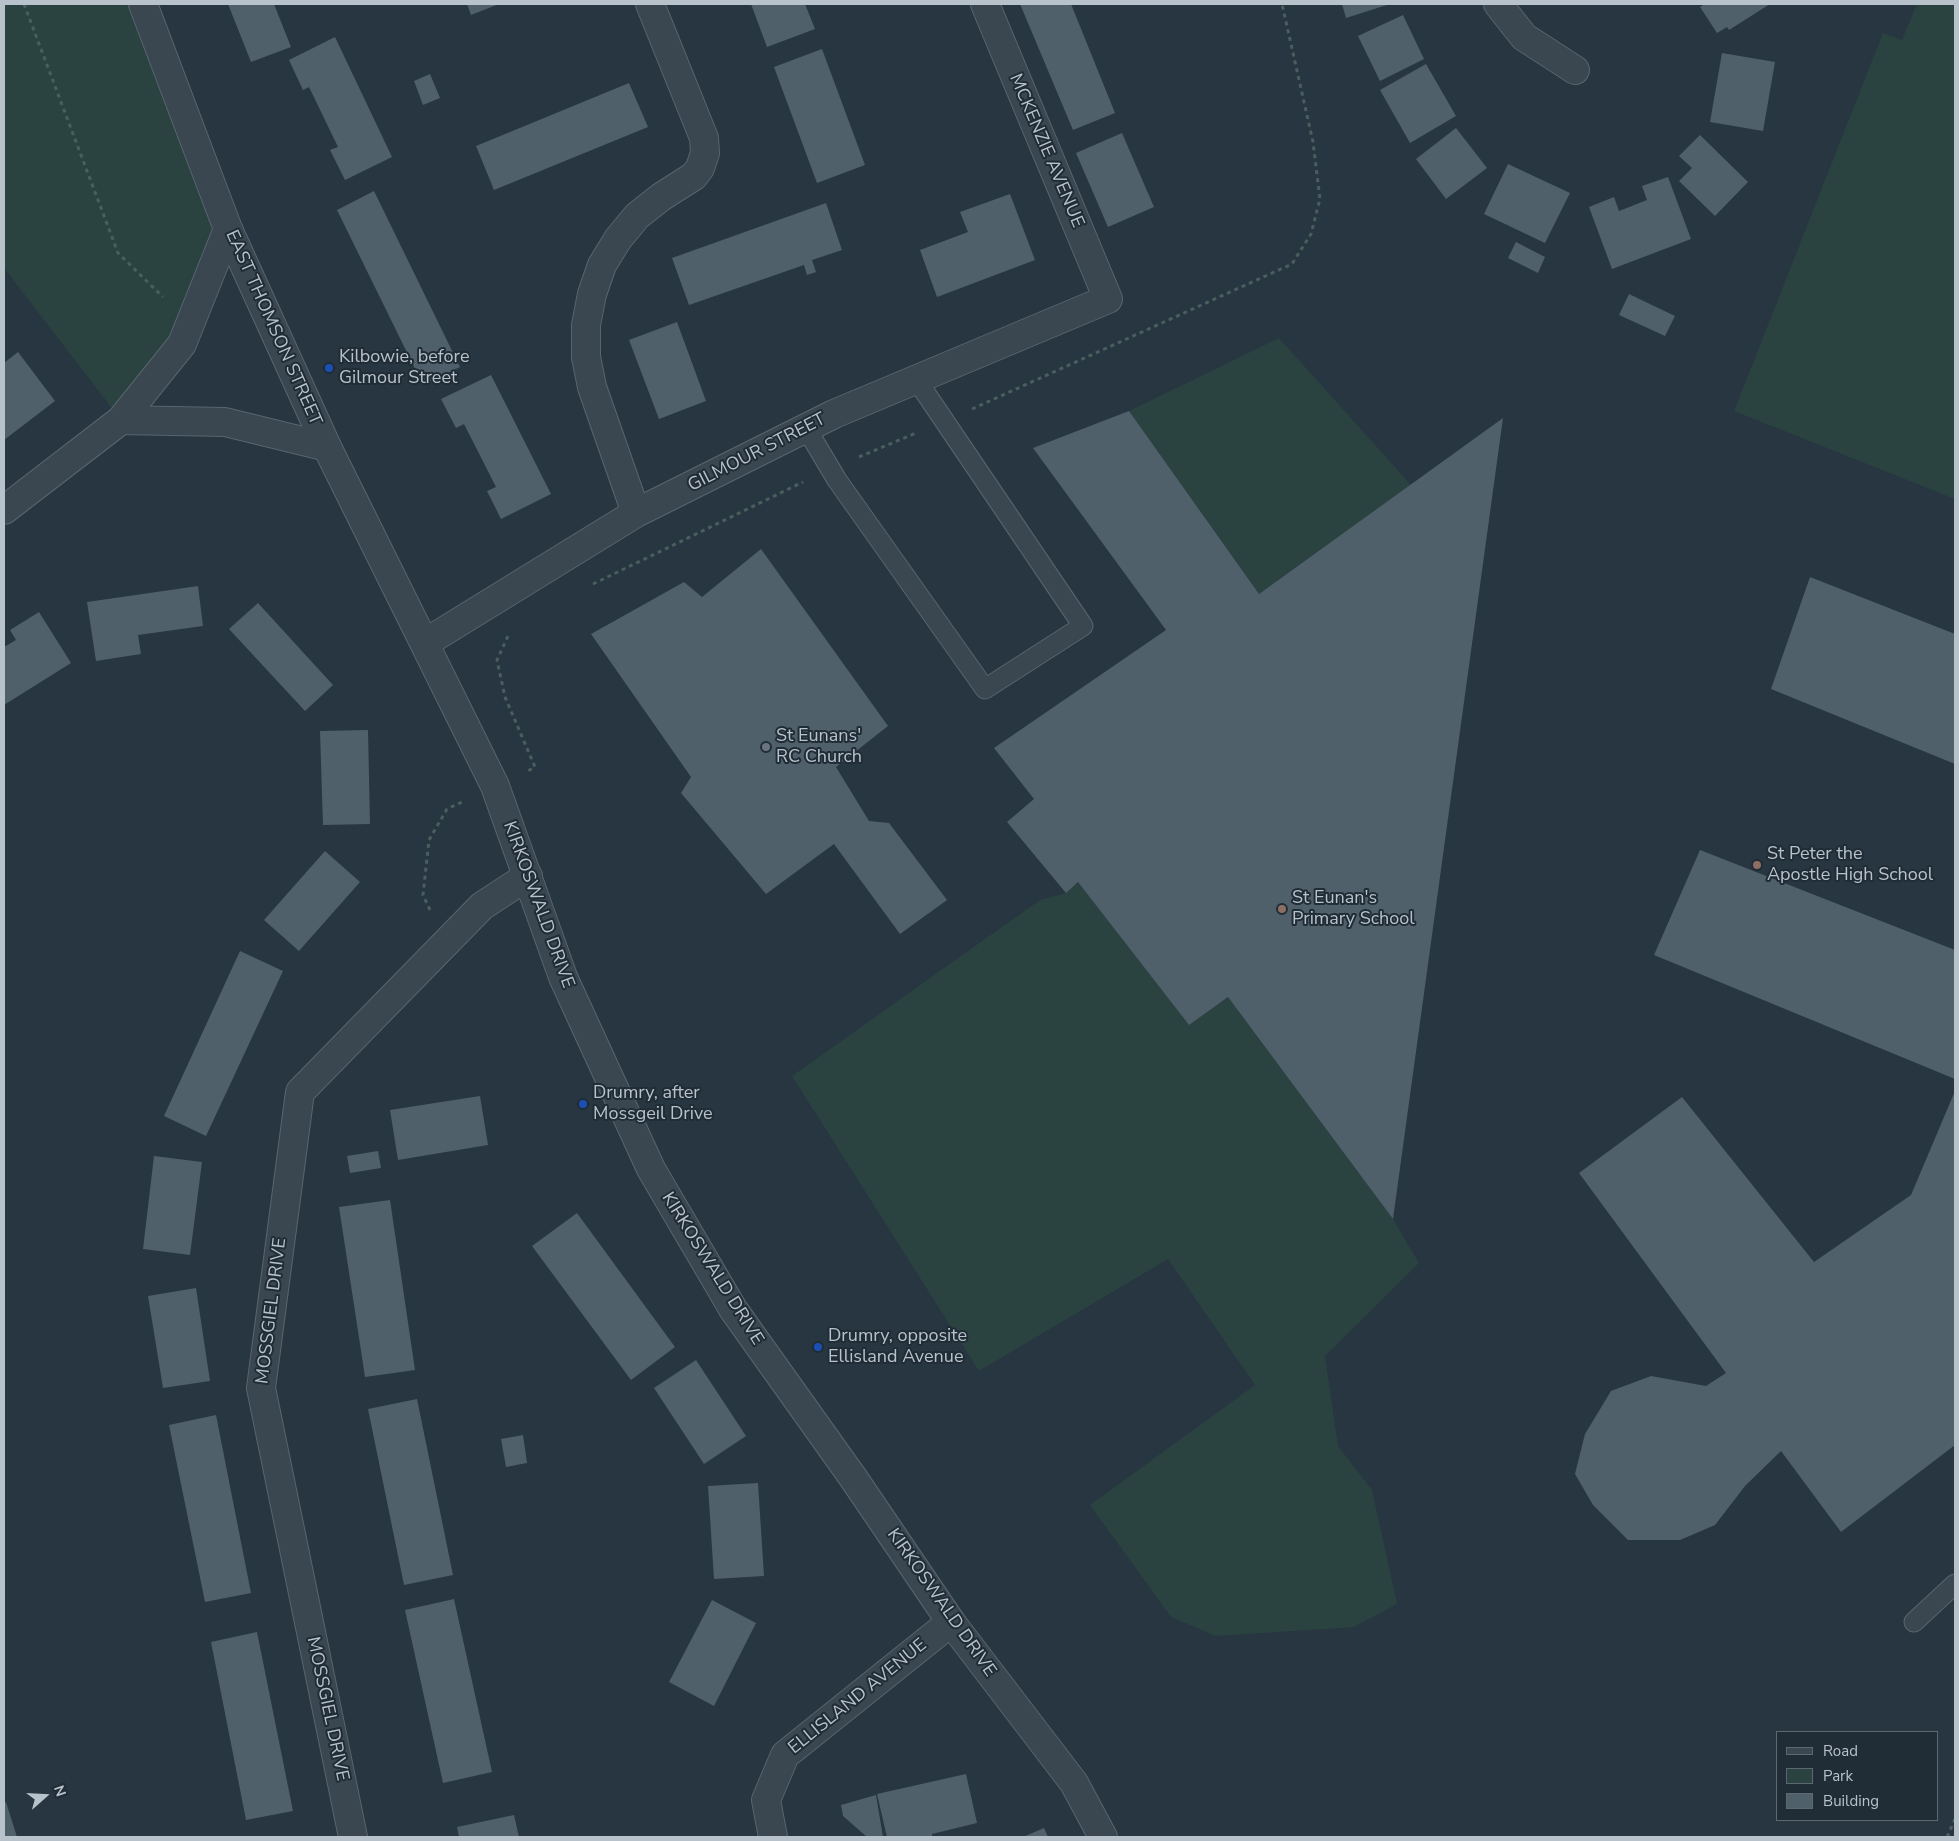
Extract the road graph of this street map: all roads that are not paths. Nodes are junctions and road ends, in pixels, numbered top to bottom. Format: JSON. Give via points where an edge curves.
{"nodes":[{"id":1,"x":144,"y":4,"type":"edge"},
{"id":2,"x":650,"y":4,"type":"edge"},
{"id":3,"x":985,"y":4,"type":"edge"},
{"id":4,"x":1498,"y":4,"type":"edge"},
{"id":5,"x":1575,"y":70,"type":"dead end"},
{"id":6,"x":228,"y":229,"type":"junction"},
{"id":7,"x":1108,"y":299,"type":"joint"},
{"id":8,"x":916,"y":379,"type":"junction"},
{"id":9,"x":121,"y":420,"type":"junction"},
{"id":10,"x":806,"y":428,"type":"junction"},
{"id":11,"x":327,"y":447,"type":"junction"},
{"id":12,"x":4,"y":510,"type":"edge"},
{"id":13,"x":636,"y":513,"type":"junction"},
{"id":14,"x":425,"y":643,"type":"junction"},
{"id":15,"x":528,"y":876,"type":"junction"},
{"id":16,"x":1955,"y":1584,"type":"edge"},
{"id":17,"x":951,"y":1622,"type":"junction"},
{"id":18,"x":1914,"y":1622,"type":"dead end"},
{"id":19,"x":353,"y":1837,"type":"edge"},
{"id":20,"x":773,"y":1837,"type":"edge"},
{"id":21,"x":1103,"y":1837,"type":"edge"}],
"edges":[{"from":1,"to":6,"type":"street","name":"EAST THOMSON STREET"},
{"from":2,"to":13,"type":"street","via":[[704,138],[705,154],[694,176],[637,216],[618,239],[602,265],[590,302],[586,356],[592,387]]},
{"from":3,"to":7,"type":"street","name":"MCKENZIE AVENUE"},
{"from":4,"to":5,"type":"street","via":[[1524,37]]},
{"from":6,"to":9,"type":"street","via":[[182,344]]},
{"from":6,"to":11,"type":"street","name":"EAST THOMSON STREET"},
{"from":7,"to":8,"type":"street","name":"GILMOUR STREET"},
{"from":8,"to":10,"type":"street","name":"GILMOUR STREET"},
{"from":8,"to":10,"type":"lane","via":[[1083,626],[985,688],[837,480]]},
{"from":9,"to":11,"type":"street","via":[[225,422]]},
{"from":9,"to":12,"type":"street"},
{"from":10,"to":13,"type":"street","name":"GILMOUR STREET"},
{"from":11,"to":14,"type":"street","name":"EAST THOMSON STREET"},
{"from":13,"to":14,"type":"street","name":"GILMOUR STREET"},
{"from":14,"to":15,"type":"street","name":"KIRKOSWALD DRIVE","via":[[495,786]]},
{"from":15,"to":17,"type":"street","name":"KIRKOSWALD DRIVE","via":[[563,977],[652,1169],[733,1309]]},
{"from":15,"to":19,"type":"street","name":"MOSSGIEL DRIVE","via":[[482,906],[300,1092],[261,1388]]},
{"from":16,"to":18,"type":"lane"},
{"from":17,"to":20,"type":"street","name":"ELLISLAND AVENUE","via":[[785,1755],[766,1800]]},
{"from":17,"to":21,"type":"street","name":"KIRKOSWALD DRIVE","via":[[1074,1783]]}]}
